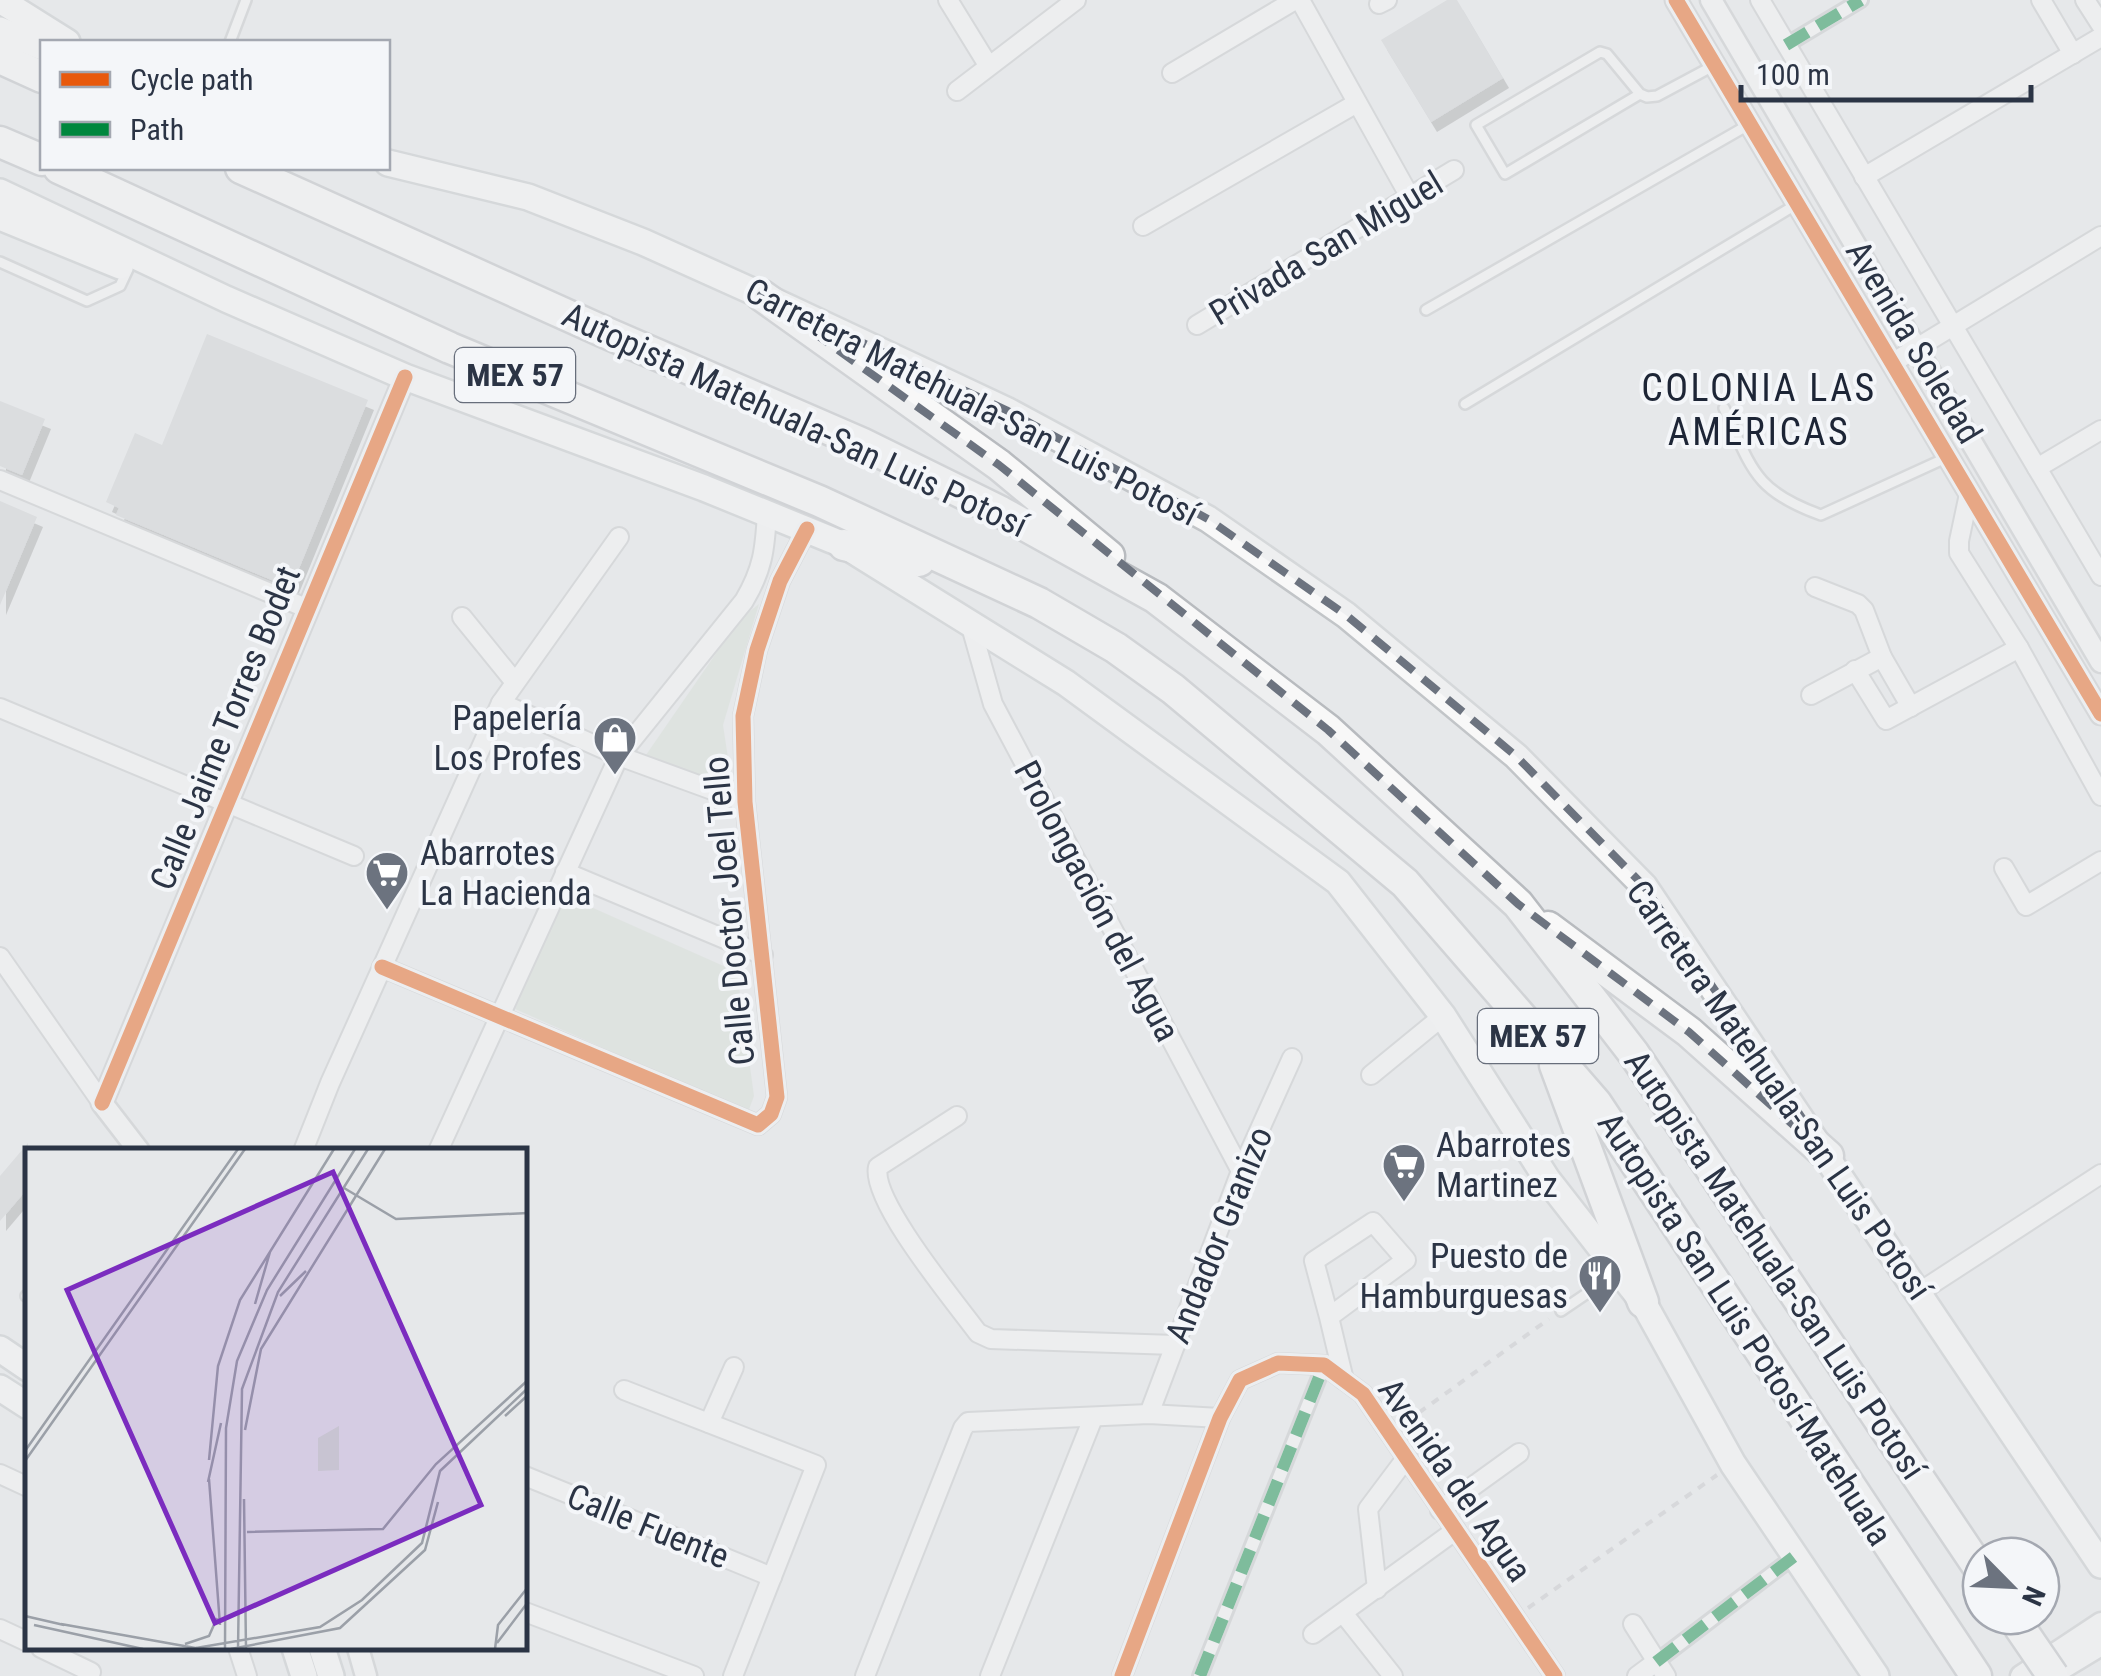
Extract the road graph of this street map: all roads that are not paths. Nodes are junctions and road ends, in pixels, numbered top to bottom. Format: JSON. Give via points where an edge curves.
{"nodes":[{"id":1,"x":0,"y":0,"type":"edge"},
{"id":2,"x":246,"y":0,"type":"edge"},
{"id":3,"x":948,"y":0,"type":"edge"},
{"id":4,"x":1076,"y":0,"type":"edge"},
{"id":5,"x":1298,"y":0,"type":"edge"},
{"id":6,"x":1676,"y":0,"type":"edge"},
{"id":7,"x":1710,"y":0,"type":"edge"},
{"id":8,"x":1760,"y":0,"type":"edge"},
{"id":9,"x":1862,"y":0,"type":"edge"},
{"id":10,"x":2041,"y":0,"type":"edge"},
{"id":11,"x":2086,"y":0,"type":"edge"},
{"id":12,"x":2101,"y":25,"type":"edge"},
{"id":13,"x":0,"y":30,"type":"edge"},
{"id":14,"x":2101,"y":37,"type":"edge"},
{"id":15,"x":64,"y":40,"type":"edge"},
{"id":16,"x":231,"y":40,"type":"edge"},
{"id":17,"x":1786,"y":45,"type":"junction"},
{"id":18,"x":40,"y":46,"type":"edge"},
{"id":19,"x":2073,"y":54,"type":"junction"},
{"id":20,"x":0,"y":58,"type":"edge"},
{"id":21,"x":988,"y":65,"type":"junction"},
{"id":22,"x":1714,"y":65,"type":"junction"},
{"id":23,"x":1172,"y":74,"type":"dead end"},
{"id":24,"x":40,"y":77,"type":"edge"},
{"id":25,"x":957,"y":92,"type":"dead end"},
{"id":26,"x":1640,"y":94,"type":"junction"},
{"id":27,"x":1358,"y":103,"type":"junction"},
{"id":28,"x":1750,"y":124,"type":"junction"},
{"id":29,"x":0,"y":142,"type":"edge"},
{"id":30,"x":40,"y":159,"type":"edge"},
{"id":31,"x":390,"y":163,"type":"edge"},
{"id":32,"x":63,"y":170,"type":"edge"},
{"id":33,"x":245,"y":170,"type":"edge"},
{"id":34,"x":1454,"y":170,"type":"dead end"},
{"id":35,"x":1864,"y":177,"type":"junction"},
{"id":36,"x":0,"y":192,"type":"edge"},
{"id":37,"x":1410,"y":196,"type":"junction"},
{"id":38,"x":1796,"y":204,"type":"junction"},
{"id":39,"x":0,"y":217,"type":"edge"},
{"id":40,"x":1143,"y":226,"type":"dead end"},
{"id":41,"x":2101,"y":236,"type":"edge"},
{"id":42,"x":0,"y":262,"type":"edge"},
{"id":43,"x":128,"y":269,"type":"junction"},
{"id":44,"x":761,"y":295,"type":"junction"},
{"id":45,"x":226,"y":298,"type":"junction"},
{"id":46,"x":1426,"y":310,"type":"dead end"},
{"id":47,"x":1952,"y":324,"type":"junction"},
{"id":48,"x":1198,"y":326,"type":"dead end"},
{"id":49,"x":1915,"y":348,"type":"junction"},
{"id":50,"x":1892,"y":363,"type":"junction"},
{"id":51,"x":405,"y":377,"type":"junction"},
{"id":52,"x":1466,"y":404,"type":"dead end"},
{"id":53,"x":1724,"y":408,"type":"dead end"},
{"id":54,"x":2101,"y":430,"type":"edge"},
{"id":55,"x":1948,"y":457,"type":"junction"},
{"id":56,"x":2037,"y":468,"type":"junction"},
{"id":57,"x":0,"y":480,"type":"edge"},
{"id":58,"x":1970,"y":494,"type":"junction"},
{"id":59,"x":767,"y":513,"type":"junction"},
{"id":60,"x":807,"y":529,"type":"junction"},
{"id":61,"x":618,"y":537,"type":"dead end"},
{"id":62,"x":844,"y":545,"type":"junction"},
{"id":63,"x":974,"y":573,"type":"junction"},
{"id":64,"x":2101,"y":576,"type":"edge"},
{"id":65,"x":1815,"y":587,"type":"dead end"},
{"id":66,"x":1156,"y":598,"type":"junction"},
{"id":67,"x":306,"y":608,"type":"junction"},
{"id":68,"x":462,"y":617,"type":"dead end"},
{"id":69,"x":970,"y":623,"type":"junction"},
{"id":70,"x":2019,"y":648,"type":"junction"},
{"id":71,"x":1882,"y":657,"type":"junction"},
{"id":72,"x":2101,"y":662,"type":"edge"},
{"id":73,"x":1856,"y":670,"type":"junction"},
{"id":74,"x":514,"y":681,"type":"junction"},
{"id":75,"x":1811,"y":695,"type":"dead end"},
{"id":76,"x":501,"y":703,"type":"junction"},
{"id":77,"x":1912,"y":707,"type":"junction"},
{"id":78,"x":0,"y":708,"type":"edge"},
{"id":79,"x":2101,"y":714,"type":"edge"},
{"id":80,"x":619,"y":756,"type":"junction"},
{"id":81,"x":2101,"y":796,"type":"edge"},
{"id":82,"x":745,"y":802,"type":"junction"},
{"id":83,"x":227,"y":804,"type":"junction"},
{"id":84,"x":354,"y":856,"type":"dead end"},
{"id":85,"x":2101,"y":861,"type":"edge"},
{"id":86,"x":2004,"y":868,"type":"dead end"},
{"id":87,"x":565,"y":872,"type":"junction"},
{"id":88,"x":1518,"y":904,"type":"junction"},
{"id":89,"x":763,"y":955,"type":"junction"},
{"id":90,"x":0,"y":956,"type":"edge"},
{"id":91,"x":382,"y":967,"type":"junction"},
{"id":92,"x":499,"y":1016,"type":"junction"},
{"id":93,"x":1443,"y":1016,"type":"junction"},
{"id":94,"x":1548,"y":1048,"type":"junction"},
{"id":95,"x":1292,"y":1058,"type":"dead end"},
{"id":96,"x":1371,"y":1074,"type":"dead end"},
{"id":97,"x":102,"y":1103,"type":"junction"},
{"id":98,"x":957,"y":1116,"type":"dead end"},
{"id":99,"x":137,"y":1148,"type":"edge"},
{"id":100,"x":304,"y":1148,"type":"edge"},
{"id":101,"x":439,"y":1148,"type":"edge"},
{"id":102,"x":1828,"y":1156,"type":"junction"},
{"id":103,"x":1241,"y":1171,"type":"junction"},
{"id":104,"x":2101,"y":1174,"type":"edge"},
{"id":105,"x":1619,"y":1272,"type":"junction"},
{"id":106,"x":1918,"y":1292,"type":"junction"},
{"id":107,"x":1643,"y":1302,"type":"junction"},
{"id":108,"x":1560,"y":1311,"type":"road end"},
{"id":109,"x":1329,"y":1317,"type":"junction"},
{"id":110,"x":1175,"y":1345,"type":"junction"},
{"id":111,"x":0,"y":1348,"type":"edge"},
{"id":112,"x":1324,"y":1364,"type":"junction"},
{"id":113,"x":25,"y":1366,"type":"edge"},
{"id":114,"x":734,"y":1367,"type":"dead end"},
{"id":115,"x":1344,"y":1380,"type":"junction"},
{"id":116,"x":0,"y":1388,"type":"edge"},
{"id":117,"x":624,"y":1390,"type":"dead end"},
{"id":118,"x":25,"y":1404,"type":"edge"},
{"id":119,"x":1148,"y":1414,"type":"junction"},
{"id":120,"x":1093,"y":1418,"type":"junction"},
{"id":121,"x":1220,"y":1418,"type":"junction"},
{"id":122,"x":708,"y":1424,"type":"junction"},
{"id":123,"x":1519,"y":1453,"type":"dead end"},
{"id":124,"x":1408,"y":1456,"type":"junction"},
{"id":125,"x":0,"y":1474,"type":"edge"},
{"id":126,"x":528,"y":1477,"type":"edge"},
{"id":127,"x":25,"y":1486,"type":"edge"},
{"id":128,"x":1440,"y":1510,"type":"junction"},
{"id":129,"x":1456,"y":1530,"type":"junction"},
{"id":130,"x":1961,"y":1541,"type":"edge"},
{"id":131,"x":1796,"y":1555,"type":"junction"},
{"id":132,"x":2101,"y":1565,"type":"edge"},
{"id":133,"x":772,"y":1577,"type":"junction"},
{"id":134,"x":1377,"y":1589,"type":"junction"},
{"id":135,"x":528,"y":1613,"type":"edge"},
{"id":136,"x":1343,"y":1613,"type":"junction"},
{"id":137,"x":2101,"y":1623,"type":"edge"},
{"id":138,"x":1633,"y":1624,"type":"dead end"},
{"id":139,"x":0,"y":1629,"type":"edge"},
{"id":140,"x":1312,"y":1634,"type":"dead end"},
{"id":141,"x":2025,"y":1636,"type":"edge"},
{"id":142,"x":25,"y":1641,"type":"edge"},
{"id":143,"x":2101,"y":1645,"type":"edge"},
{"id":144,"x":47,"y":1651,"type":"edge"},
{"id":145,"x":239,"y":1651,"type":"edge"},
{"id":146,"x":296,"y":1651,"type":"edge"},
{"id":147,"x":323,"y":1651,"type":"edge"},
{"id":148,"x":359,"y":1651,"type":"edge"},
{"id":149,"x":1661,"y":1669,"type":"edge"},
{"id":150,"x":92,"y":1674,"type":"edge"},
{"id":151,"x":247,"y":1676,"type":"edge"},
{"id":152,"x":304,"y":1676,"type":"edge"},
{"id":153,"x":331,"y":1676,"type":"edge"},
{"id":154,"x":366,"y":1676,"type":"edge"},
{"id":155,"x":694,"y":1676,"type":"edge"},
{"id":156,"x":733,"y":1676,"type":"edge"},
{"id":157,"x":865,"y":1676,"type":"edge"},
{"id":158,"x":990,"y":1676,"type":"edge"},
{"id":159,"x":1122,"y":1676,"type":"edge"},
{"id":160,"x":1200,"y":1676,"type":"edge"},
{"id":161,"x":1394,"y":1676,"type":"edge"},
{"id":162,"x":1555,"y":1676,"type":"edge"},
{"id":163,"x":1638,"y":1676,"type":"edge"},
{"id":164,"x":1876,"y":1676,"type":"edge"},
{"id":165,"x":1976,"y":1676,"type":"edge"},
{"id":166,"x":2022,"y":1676,"type":"edge"},
{"id":167,"x":2052,"y":1676,"type":"edge"}],
"edges":[{"from":1,"to":15,"type":"main road"},
{"from":2,"to":16,"type":"lane"},
{"from":3,"to":21,"type":"street"},
{"from":4,"to":21,"type":"street"},
{"from":5,"to":23,"type":"street"},
{"from":5,"to":27,"type":"street"},
{"from":6,"to":22,"type":"street","name":"Avenida Soledad"},
{"from":7,"to":49,"type":"street","name":"Avenida Soledad"},
{"from":8,"to":17,"type":"street"},
{"from":9,"to":17,"type":"street"},
{"from":10,"to":19,"type":"street"},
{"from":11,"to":12,"type":"street"},
{"from":13,"to":18,"type":"main road"},
{"from":14,"to":19,"type":"street"},
{"from":17,"to":35,"type":"street"},
{"from":19,"to":35,"type":"street"},
{"from":20,"to":24,"type":"highway"},
{"from":21,"to":25,"type":"street"},
{"from":22,"to":26,"type":"lane","via":[[1657,96]]},
{"from":22,"to":28,"type":"street","name":"Avenida Soledad"},
{"from":26,"to":26,"type":"lane","via":[[1600,52],[1476,125],[1505,174]]},
{"from":27,"to":37,"type":"street"},
{"from":27,"to":40,"type":"street"},
{"from":28,"to":38,"type":"street","name":"Avenida Soledad"},
{"from":28,"to":46,"type":"lane"},
{"from":29,"to":30,"type":"highway"},
{"from":31,"to":44,"type":"main road","name":"Carretera Matehuala-San Luis Potosí","via":[[528,197]]},
{"from":32,"to":63,"type":"highway","name":"Autopista San Luis Potosí-Matehuala","number":"MEX 57","via":[[450,348],[819,501]]},
{"from":33,"to":66,"type":"highway","name":"Autopista Matehuala-San Luis Potosí","number":"MEX 57","via":[[861,443]]},
{"from":34,"to":37,"type":"street","name":"Privada San Miguel"},
{"from":35,"to":47,"type":"street"},
{"from":36,"to":45,"type":"main road"},
{"from":37,"to":48,"type":"street","name":"Privada San Miguel"},
{"from":38,"to":50,"type":"street","name":"Avenida Soledad"},
{"from":38,"to":52,"type":"lane"},
{"from":39,"to":43,"type":"main road"},
{"from":41,"to":47,"type":"street"},
{"from":42,"to":43,"type":"lane","via":[[87,301],[120,286]]},
{"from":43,"to":45,"type":"main road"},
{"from":44,"to":66,"type":"highway","via":[[999,465]]},
{"from":44,"to":102,"type":"main road","name":"Carretera Matehuala-San Luis Potosí","via":[[1006,410],[1191,510],[1346,615],[1516,756],[1644,886]]},
{"from":45,"to":51,"type":"main road"},
{"from":47,"to":49,"type":"street"},
{"from":47,"to":56,"type":"street"},
{"from":49,"to":50,"type":"street"},
{"from":49,"to":72,"type":"street","name":"Avenida Soledad"},
{"from":50,"to":55,"type":"street","name":"Avenida Soledad"},
{"from":51,"to":59,"type":"main road"},
{"from":51,"to":67,"type":"street","name":"Calle Jaime Torres Bodet"},
{"from":53,"to":55,"type":"lane","via":[[1754,474],[1788,503],[1821,515]]},
{"from":54,"to":56,"type":"street"},
{"from":55,"to":58,"type":"street","name":"Avenida Soledad"},
{"from":56,"to":64,"type":"street"},
{"from":57,"to":67,"type":"street"},
{"from":58,"to":70,"type":"street","via":[[1959,554]]},
{"from":58,"to":79,"type":"street","name":"Avenida Soledad"},
{"from":59,"to":60,"type":"main road"},
{"from":59,"to":80,"type":"street","via":[[764,559],[744,601]]},
{"from":60,"to":62,"type":"main road"},
{"from":60,"to":82,"type":"street","name":"Calle Doctor Joel Tello","via":[[787,563],[742,716]]},
{"from":61,"to":74,"type":"street"},
{"from":62,"to":63,"type":"highway"},
{"from":62,"to":69,"type":"main road"},
{"from":63,"to":94,"type":"highway","name":"Autopista San Luis Potosí-Matehuala","number":"MEX 57","via":[[1116,648],[1229,735],[1405,883]]},
{"from":65,"to":71,"type":"street","via":[[1864,610]]},
{"from":66,"to":88,"type":"highway","name":"Autopista Matehuala-San Luis Potosí","number":"MEX 57","via":[[1328,730]]},
{"from":67,"to":83,"type":"street","name":"Calle Jaime Torres Bodet"},
{"from":68,"to":74,"type":"street"},
{"from":69,"to":93,"type":"main road","via":[[1066,683],[1338,882]]},
{"from":69,"to":103,"type":"street","name":"Prolongación del Agua","via":[[992,704]]},
{"from":70,"to":77,"type":"street"},
{"from":70,"to":81,"type":"street"},
{"from":71,"to":73,"type":"street"},
{"from":71,"to":77,"type":"street"},
{"from":73,"to":75,"type":"street"},
{"from":73,"to":77,"type":"street","via":[[1886,720]]},
{"from":74,"to":76,"type":"street"},
{"from":76,"to":80,"type":"street"},
{"from":76,"to":91,"type":"street"},
{"from":78,"to":83,"type":"street"},
{"from":80,"to":82,"type":"street"},
{"from":80,"to":87,"type":"street"},
{"from":82,"to":89,"type":"street","name":"Calle Doctor Joel Tello"},
{"from":83,"to":84,"type":"street"},
{"from":83,"to":97,"type":"street","name":"Calle Jaime Torres Bodet"},
{"from":85,"to":86,"type":"street","via":[[2026,906]]},
{"from":87,"to":89,"type":"street"},
{"from":87,"to":92,"type":"street"},
{"from":88,"to":102,"type":"highway","via":[[1689,1032]]},
{"from":88,"to":130,"type":"highway","name":"Autopista Matehuala-San Luis Potosí","number":"MEX 57","via":[[1634,1054]]},
{"from":89,"to":92,"type":"street","name":"Calle Doctor Joel Tello","via":[[777,1097],[758,1125]]},
{"from":90,"to":97,"type":"street"},
{"from":91,"to":92,"type":"street","name":"Calle Doctor Joel Tello"},
{"from":91,"to":100,"type":"street"},
{"from":92,"to":101,"type":"street"},
{"from":93,"to":96,"type":"street"},
{"from":93,"to":105,"type":"main road","via":[[1548,1179]]},
{"from":94,"to":107,"type":"highway"},
{"from":94,"to":165,"type":"highway","name":"Autopista San Luis Potosí-Matehuala","number":"MEX 57","via":[[1596,1103]]},
{"from":95,"to":103,"type":"street","name":"Andador Granizo"},
{"from":97,"to":99,"type":"street"},
{"from":98,"to":110,"type":"street","via":[[878,1167],[876,1181],[917,1253],[978,1332],[991,1339]]},
{"from":102,"to":106,"type":"main road","name":"Carretera Matehuala-San Luis Potosí"},
{"from":103,"to":110,"type":"street","name":"Andador Granizo"},
{"from":104,"to":106,"type":"street"},
{"from":105,"to":107,"type":"main road"},
{"from":105,"to":108,"type":"lane"},
{"from":106,"to":132,"type":"main road","name":"Carretera Matehuala-San Luis Potosí"},
{"from":107,"to":131,"type":"main road","via":[[1733,1464]]},
{"from":109,"to":109,"type":"street","via":[[1406,1260],[1373,1222],[1314,1261]]},
{"from":109,"to":115,"type":"street"},
{"from":110,"to":119,"type":"street","name":"Andador Granizo"},
{"from":111,"to":113,"type":"main road"},
{"from":112,"to":115,"type":"street","name":"Avenida del Agua"},
{"from":112,"to":121,"type":"street","via":[[1278,1363],[1240,1380]]},
{"from":112,"to":160,"type":"street"},
{"from":114,"to":122,"type":"street"},
{"from":115,"to":124,"type":"street","name":"Avenida del Agua","via":[[1363,1394]]},
{"from":116,"to":118,"type":"main road"},
{"from":117,"to":122,"type":"street"},
{"from":119,"to":120,"type":"street"},
{"from":119,"to":121,"type":"street"},
{"from":120,"to":157,"type":"street","via":[[974,1420],[963,1428]]},
{"from":120,"to":158,"type":"street"},
{"from":121,"to":159,"type":"street"},
{"from":122,"to":133,"type":"street","via":[[816,1466]]},
{"from":123,"to":128,"type":"street"},
{"from":124,"to":128,"type":"street","name":"Avenida del Agua"},
{"from":124,"to":134,"type":"street","via":[[1368,1509]]},
{"from":125,"to":127,"type":"street"},
{"from":126,"to":133,"type":"street","name":"Calle Fuente"},
{"from":128,"to":129,"type":"street","name":"Avenida del Agua"},
{"from":129,"to":134,"type":"street"},
{"from":129,"to":162,"type":"street","name":"Avenida del Agua"},
{"from":131,"to":149,"type":"street"},
{"from":131,"to":164,"type":"main road"},
{"from":133,"to":156,"type":"street"},
{"from":134,"to":136,"type":"street"},
{"from":135,"to":155,"type":"street"},
{"from":136,"to":140,"type":"street"},
{"from":136,"to":161,"type":"street"},
{"from":137,"to":166,"type":"street"},
{"from":138,"to":149,"type":"street"},
{"from":139,"to":142,"type":"street"},
{"from":141,"to":167,"type":"highway","bridge":true},
{"from":143,"to":167,"type":"street"},
{"from":144,"to":150,"type":"street"},
{"from":145,"to":151,"type":"street"},
{"from":146,"to":152,"type":"main road"},
{"from":147,"to":153,"type":"main road"},
{"from":148,"to":154,"type":"street"},
{"from":149,"to":163,"type":"street"}]}
